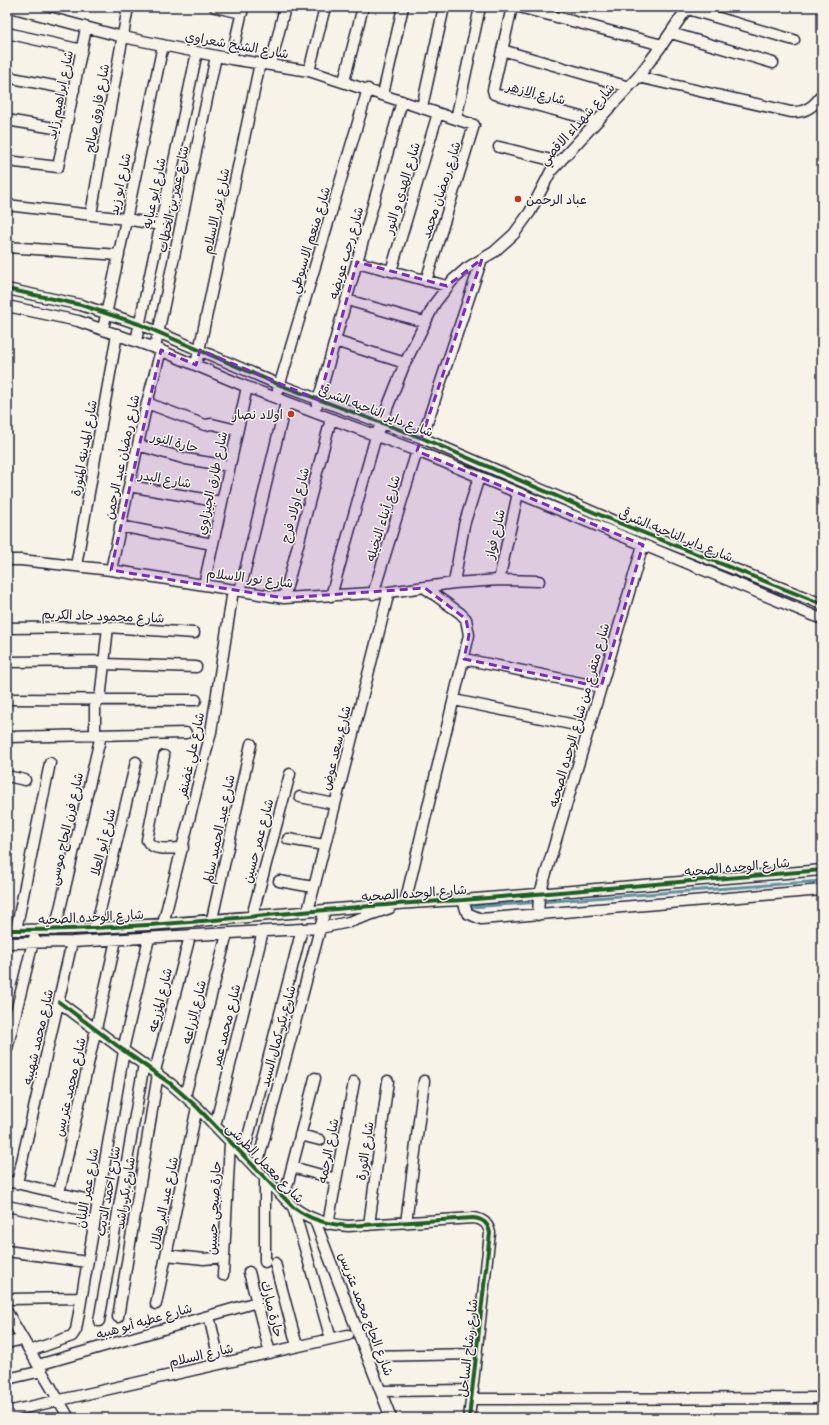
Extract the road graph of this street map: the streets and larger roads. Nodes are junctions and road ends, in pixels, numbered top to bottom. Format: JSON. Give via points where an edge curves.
{"nodes":[{"id":1,"x":10,"y":7,"type":"edge"},
{"id":2,"x":128,"y":7,"type":"edge"},
{"id":3,"x":215,"y":7,"type":"edge"},
{"id":4,"x":285,"y":7,"type":"edge"},
{"id":5,"x":325,"y":7,"type":"edge"},
{"id":6,"x":363,"y":7,"type":"edge"},
{"id":7,"x":403,"y":7,"type":"edge"},
{"id":8,"x":444,"y":7,"type":"edge"},
{"id":9,"x":480,"y":7,"type":"edge"},
{"id":10,"x":512,"y":7,"type":"edge"},
{"id":11,"x":519,"y":7,"type":"edge"},
{"id":12,"x":686,"y":8,"type":"edge"},
{"id":13,"x":243,"y":10,"type":"edge"},
{"id":14,"x":86,"y":28,"type":"junction"},
{"id":15,"x":7,"y":33,"type":"edge"},
{"id":16,"x":670,"y":33,"type":"junction"},
{"id":17,"x":123,"y":37,"type":"junction"},
{"id":18,"x":794,"y":40,"type":"dead end"},
{"id":19,"x":163,"y":45,"type":"junction"},
{"id":20,"x":662,"y":45,"type":"junction"},
{"id":21,"x":82,"y":50,"type":"junction"},
{"id":22,"x":502,"y":50,"type":"junction"},
{"id":23,"x":197,"y":52,"type":"junction"},
{"id":24,"x":216,"y":56,"type":"junction"},
{"id":25,"x":231,"y":59,"type":"junction"},
{"id":26,"x":260,"y":63,"type":"junction"},
{"id":27,"x":774,"y":63,"type":"dead end"},
{"id":28,"x":271,"y":64,"type":"junction"},
{"id":29,"x":309,"y":71,"type":"junction"},
{"id":30,"x":7,"y":77,"type":"edge"},
{"id":31,"x":638,"y":77,"type":"junction"},
{"id":32,"x":344,"y":81,"type":"junction"},
{"id":33,"x":629,"y":87,"type":"junction"},
{"id":34,"x":368,"y":89,"type":"junction"},
{"id":35,"x":74,"y":90,"type":"junction"},
{"id":36,"x":383,"y":94,"type":"junction"},
{"id":37,"x":822,"y":94,"type":"edge"},
{"id":38,"x":402,"y":101,"type":"junction"},
{"id":39,"x":422,"y":107,"type":"junction"},
{"id":40,"x":438,"y":113,"type":"junction"},
{"id":41,"x":456,"y":119,"type":"junction"},
{"id":42,"x":7,"y":120,"type":"edge"},
{"id":43,"x":596,"y":121,"type":"junction"},
{"id":44,"x":66,"y":130,"type":"junction"},
{"id":45,"x":499,"y":147,"type":"dead end"},
{"id":46,"x":7,"y":161,"type":"edge"},
{"id":47,"x":559,"y":162,"type":"junction"},
{"id":48,"x":7,"y":205,"type":"edge"},
{"id":49,"x":91,"y":214,"type":"junction"},
{"id":50,"x":126,"y":218,"type":"junction"},
{"id":51,"x":160,"y":225,"type":"junction"},
{"id":52,"x":7,"y":247,"type":"edge"},
{"id":53,"x":119,"y":255,"type":"junction"},
{"id":54,"x":482,"y":260,"type":"junction"},
{"id":55,"x":357,"y":262,"type":"junction"},
{"id":56,"x":391,"y":271,"type":"junction"},
{"id":57,"x":426,"y":281,"type":"junction"},
{"id":58,"x":447,"y":286,"type":"junction"},
{"id":59,"x":7,"y":289,"type":"edge"},
{"id":60,"x":347,"y":300,"type":"junction"},
{"id":61,"x":7,"y":306,"type":"edge"},
{"id":62,"x":107,"y":313,"type":"junction"},
{"id":63,"x":424,"y":322,"type":"junction"},
{"id":64,"x":139,"y":324,"type":"junction"},
{"id":65,"x":103,"y":329,"type":"junction"},
{"id":66,"x":158,"y":332,"type":"junction"},
{"id":67,"x":117,"y":334,"type":"junction"},
{"id":68,"x":136,"y":340,"type":"junction"},
{"id":69,"x":335,"y":341,"type":"junction"},
{"id":70,"x":158,"y":349,"type":"junction"},
{"id":71,"x":200,"y":350,"type":"junction"},
{"id":72,"x":404,"y":363,"type":"junction"},
{"id":73,"x":196,"y":365,"type":"junction"},
{"id":74,"x":280,"y":385,"type":"junction"},
{"id":75,"x":247,"y":387,"type":"junction"},
{"id":76,"x":276,"y":398,"type":"junction"},
{"id":77,"x":319,"y":400,"type":"junction"},
{"id":78,"x":286,"y":402,"type":"junction"},
{"id":79,"x":147,"y":403,"type":"junction"},
{"id":80,"x":315,"y":413,"type":"junction"},
{"id":81,"x":331,"y":419,"type":"junction"},
{"id":82,"x":381,"y":422,"type":"junction"},
{"id":83,"x":237,"y":430,"type":"junction"},
{"id":84,"x":376,"y":436,"type":"junction"},
{"id":85,"x":422,"y":438,"type":"junction"},
{"id":86,"x":138,"y":445,"type":"junction"},
{"id":87,"x":417,"y":451,"type":"junction"},
{"id":88,"x":229,"y":466,"type":"junction"},
{"id":89,"x":479,"y":477,"type":"junction"},
{"id":90,"x":129,"y":486,"type":"junction"},
{"id":91,"x":518,"y":493,"type":"junction"},
{"id":92,"x":221,"y":502,"type":"junction"},
{"id":93,"x":120,"y":526,"type":"junction"},
{"id":94,"x":212,"y":544,"type":"junction"},
{"id":95,"x":643,"y":545,"type":"junction"},
{"id":96,"x":7,"y":560,"type":"edge"},
{"id":97,"x":76,"y":566,"type":"junction"},
{"id":98,"x":111,"y":570,"type":"junction"},
{"id":99,"x":499,"y":580,"type":"junction"},
{"id":100,"x":539,"y":581,"type":"dead end"},
{"id":101,"x":454,"y":583,"type":"junction"},
{"id":102,"x":204,"y":585,"type":"junction"},
{"id":103,"x":424,"y":588,"type":"junction"},
{"id":104,"x":237,"y":590,"type":"junction"},
{"id":105,"x":389,"y":592,"type":"junction"},
{"id":106,"x":373,"y":594,"type":"junction"},
{"id":107,"x":331,"y":596,"type":"junction"},
{"id":108,"x":284,"y":598,"type":"junction"},
{"id":109,"x":822,"y":604,"type":"edge"},
{"id":110,"x":822,"y":619,"type":"edge"},
{"id":111,"x":9,"y":627,"type":"edge"},
{"id":112,"x":108,"y":627,"type":"junction"},
{"id":113,"x":194,"y":633,"type":"dead end"},
{"id":114,"x":464,"y":659,"type":"junction"},
{"id":115,"x":7,"y":662,"type":"edge"},
{"id":116,"x":104,"y":662,"type":"junction"},
{"id":117,"x":196,"y":667,"type":"dead end"},
{"id":118,"x":601,"y":688,"type":"junction"},
{"id":119,"x":7,"y":699,"type":"edge"},
{"id":120,"x":98,"y":700,"type":"junction"},
{"id":121,"x":196,"y":700,"type":"dead end"},
{"id":122,"x":454,"y":700,"type":"junction"},
{"id":123,"x":590,"y":728,"type":"junction"},
{"id":124,"x":186,"y":734,"type":"dead end"},
{"id":125,"x":98,"y":735,"type":"junction"},
{"id":126,"x":7,"y":737,"type":"edge"},
{"id":127,"x":251,"y":744,"type":"dead end"},
{"id":128,"x":164,"y":756,"type":"dead end"},
{"id":129,"x":136,"y":762,"type":"dead end"},
{"id":130,"x":50,"y":763,"type":"dead end"},
{"id":131,"x":290,"y":774,"type":"dead end"},
{"id":132,"x":7,"y":776,"type":"edge"},
{"id":133,"x":25,"y":780,"type":"dead end"},
{"id":134,"x":300,"y":797,"type":"dead end"},
{"id":135,"x":335,"y":804,"type":"junction"},
{"id":136,"x":288,"y":839,"type":"dead end"},
{"id":137,"x":324,"y":845,"type":"junction"},
{"id":138,"x":183,"y":848,"type":"junction"},
{"id":139,"x":822,"y":870,"type":"edge"},
{"id":140,"x":279,"y":881,"type":"dead end"},
{"id":141,"x":313,"y":887,"type":"junction"},
{"id":142,"x":822,"y":890,"type":"edge"},
{"id":143,"x":463,"y":900,"type":"junction"},
{"id":144,"x":539,"y":902,"type":"junction"},
{"id":145,"x":405,"y":903,"type":"junction"},
{"id":146,"x":325,"y":910,"type":"junction"},
{"id":147,"x":308,"y":911,"type":"junction"},
{"id":148,"x":252,"y":916,"type":"junction"},
{"id":149,"x":212,"y":919,"type":"junction"},
{"id":150,"x":176,"y":922,"type":"junction"},
{"id":151,"x":163,"y":924,"type":"junction"},
{"id":152,"x":96,"y":927,"type":"junction"},
{"id":153,"x":320,"y":928,"type":"junction"},
{"id":154,"x":302,"y":929,"type":"junction"},
{"id":155,"x":11,"y":930,"type":"edge"},
{"id":156,"x":36,"y":930,"type":"junction"},
{"id":157,"x":55,"y":930,"type":"junction"},
{"id":158,"x":263,"y":932,"type":"junction"},
{"id":159,"x":227,"y":934,"type":"junction"},
{"id":160,"x":177,"y":936,"type":"junction"},
{"id":161,"x":190,"y":936,"type":"junction"},
{"id":162,"x":149,"y":938,"type":"junction"},
{"id":163,"x":116,"y":940,"type":"junction"},
{"id":164,"x":72,"y":942,"type":"junction"},
{"id":165,"x":7,"y":943,"type":"edge"},
{"id":166,"x":33,"y":943,"type":"junction"},
{"id":167,"x":59,"y":1002,"type":"junction"},
{"id":168,"x":96,"y":1030,"type":"junction"},
{"id":169,"x":7,"y":1048,"type":"edge"},
{"id":170,"x":124,"y":1051,"type":"junction"},
{"id":171,"x":144,"y":1064,"type":"junction"},
{"id":172,"x":157,"y":1073,"type":"junction"},
{"id":173,"x":315,"y":1078,"type":"dead end"},
{"id":174,"x":388,"y":1081,"type":"dead end"},
{"id":175,"x":424,"y":1081,"type":"dead end"},
{"id":176,"x":354,"y":1082,"type":"dead end"},
{"id":177,"x":185,"y":1096,"type":"junction"},
{"id":178,"x":197,"y":1107,"type":"junction"},
{"id":179,"x":215,"y":1126,"type":"junction"},
{"id":180,"x":300,"y":1135,"type":"junction"},
{"id":181,"x":320,"y":1140,"type":"dead end"},
{"id":182,"x":230,"y":1142,"type":"junction"},
{"id":183,"x":243,"y":1156,"type":"junction"},
{"id":184,"x":292,"y":1167,"type":"junction"},
{"id":185,"x":256,"y":1169,"type":"junction"},
{"id":186,"x":265,"y":1179,"type":"junction"},
{"id":187,"x":336,"y":1179,"type":"junction"},
{"id":188,"x":7,"y":1181,"type":"edge"},
{"id":189,"x":17,"y":1183,"type":"junction"},
{"id":190,"x":59,"y":1193,"type":"junction"},
{"id":191,"x":284,"y":1198,"type":"junction"},
{"id":192,"x":98,"y":1202,"type":"junction"},
{"id":193,"x":7,"y":1206,"type":"edge"},
{"id":194,"x":292,"y":1208,"type":"junction"},
{"id":195,"x":315,"y":1221,"type":"junction"},
{"id":196,"x":406,"y":1222,"type":"junction"},
{"id":197,"x":94,"y":1224,"type":"junction"},
{"id":198,"x":328,"y":1224,"type":"junction"},
{"id":199,"x":368,"y":1225,"type":"junction"},
{"id":200,"x":490,"y":1233,"type":"joint"},
{"id":201,"x":7,"y":1250,"type":"edge"},
{"id":202,"x":166,"y":1255,"type":"junction"},
{"id":203,"x":224,"y":1257,"type":"junction"},
{"id":204,"x":88,"y":1262,"type":"junction"},
{"id":205,"x":249,"y":1272,"type":"dead end"},
{"id":206,"x":223,"y":1276,"type":"dead end"},
{"id":207,"x":81,"y":1298,"type":"junction"},
{"id":208,"x":7,"y":1299,"type":"edge"},
{"id":209,"x":257,"y":1302,"type":"junction"},
{"id":210,"x":156,"y":1304,"type":"dead end"},
{"id":211,"x":7,"y":1312,"type":"edge"},
{"id":212,"x":208,"y":1316,"type":"junction"},
{"id":213,"x":118,"y":1317,"type":"dead end"},
{"id":214,"x":99,"y":1322,"type":"dead end"},
{"id":215,"x":348,"y":1335,"type":"dead end"},
{"id":216,"x":23,"y":1339,"type":"junction"},
{"id":217,"x":331,"y":1339,"type":"junction"},
{"id":218,"x":7,"y":1343,"type":"edge"},
{"id":219,"x":297,"y":1346,"type":"junction"},
{"id":220,"x":30,"y":1351,"type":"junction"},
{"id":221,"x":270,"y":1353,"type":"junction"},
{"id":222,"x":477,"y":1354,"type":"junction"},
{"id":223,"x":368,"y":1356,"type":"junction"},
{"id":224,"x":220,"y":1364,"type":"junction"},
{"id":225,"x":40,"y":1368,"type":"junction"},
{"id":226,"x":7,"y":1378,"type":"edge"},
{"id":227,"x":382,"y":1390,"type":"junction"},
{"id":228,"x":473,"y":1394,"type":"junction"},
{"id":229,"x":822,"y":1398,"type":"edge"},
{"id":230,"x":59,"y":1401,"type":"junction"},
{"id":231,"x":7,"y":1412,"type":"edge"},
{"id":232,"x":70,"y":1418,"type":"edge"},
{"id":233,"x":392,"y":1418,"type":"edge"},
{"id":234,"x":469,"y":1418,"type":"edge"}],
"edges":[{"from":1,"to":14,"type":"street","name":"شارع الشيخ شعراوي"},
{"from":2,"to":17,"type":"street","name":"شارع فاروق صالح"},
{"from":3,"to":13,"type":"street"},
{"from":4,"to":28,"type":"street"},
{"from":5,"to":29,"type":"street"},
{"from":6,"to":32,"type":"street"},
{"from":7,"to":36,"type":"street"},
{"from":8,"to":39,"type":"street"},
{"from":9,"to":41,"type":"street"},
{"from":10,"to":22,"type":"street"},
{"from":11,"to":20,"type":"street"},
{"from":12,"to":16,"type":"street","name":"شارع شهداء الاقصي"},
{"from":12,"to":18,"type":"street"},
{"from":13,"to":25,"type":"street"},
{"from":14,"to":17,"type":"street","name":"شارع الشيخ شعراوي"},
{"from":14,"to":21,"type":"street","name":"شارع ابراهيم زايد"},
{"from":15,"to":21,"type":"street"},
{"from":16,"to":20,"type":"street","name":"شارع شهداء الاقصي"},
{"from":16,"to":27,"type":"street"},
{"from":17,"to":19,"type":"street","name":"شارع الشيخ شعراوي"},
{"from":17,"to":49,"type":"street","name":"شارع فاروق صالح"},
{"from":19,"to":23,"type":"street","name":"شارع الشيخ شعراوي"},
{"from":19,"to":50,"type":"street","name":"شارع ابو زيد"},
{"from":20,"to":31,"type":"street","name":"شارع شهداء الاقصي"},
{"from":21,"to":35,"type":"street","name":"شارع ابراهيم زايد"},
{"from":22,"to":33,"type":"street"},
{"from":22,"to":43,"type":"street","name":"شارع الازهر","via":[[494,94]]},
{"from":23,"to":24,"type":"street","name":"شارع الشيخ شعراوي"},
{"from":23,"to":51,"type":"street","name":"شارع ابو عبايه"},
{"from":24,"to":25,"type":"street","name":"شارع الشيخ شعراوي"},
{"from":24,"to":66,"type":"street","name":"شارع عمر بن الخطاب"},
{"from":25,"to":26,"type":"street","name":"شارع الشيخ شعراوي"},
{"from":26,"to":28,"type":"street","name":"شارع الشيخ شعراوي"},
{"from":26,"to":71,"type":"street","name":"شارع نور الاسلام"},
{"from":28,"to":29,"type":"street","name":"شارع الشيخ شعراوي"},
{"from":29,"to":32,"type":"street","name":"شارع الشيخ شعراوي"},
{"from":30,"to":35,"type":"street"},
{"from":31,"to":33,"type":"street","name":"شارع شهداء الاقصي"},
{"from":31,"to":37,"type":"street","via":[[791,112],[809,108]]},
{"from":32,"to":34,"type":"street","name":"شارع الشيخ شعراوي"},
{"from":33,"to":43,"type":"street","name":"شارع شهداء الاقصي"},
{"from":34,"to":36,"type":"street","name":"شارع الشيخ شعراوي"},
{"from":34,"to":74,"type":"street","name":"شارع منعم الاسيوطي"},
{"from":35,"to":44,"type":"street","name":"شارع ابراهيم زايد"},
{"from":36,"to":38,"type":"street","name":"شارع الشيخ شعراوي"},
{"from":38,"to":39,"type":"street","name":"شارع الشيخ شعراوي"},
{"from":38,"to":55,"type":"street","name":"شارع رجب عويضه"},
{"from":39,"to":40,"type":"street","name":"شارع الشيخ شعراوي"},
{"from":40,"to":41,"type":"street","name":"شارع الشيخ شعراوي"},
{"from":40,"to":56,"type":"street","name":"شارع الهدي و النور"},
{"from":41,"to":57,"type":"street","name":"شارع رمضان محمد","via":[[474,125],[475,128]]},
{"from":42,"to":44,"type":"street"},
{"from":43,"to":47,"type":"street","name":"شارع شهداء الاقصي"},
{"from":44,"to":46,"type":"street","name":"شارع ابراهيم زايد","via":[[58,167]]},
{"from":45,"to":47,"type":"street"},
{"from":47,"to":54,"type":"street","name":"شارع شهداء الاقصي","via":[[547,177],[537,200],[522,223],[504,243]]},
{"from":48,"to":49,"type":"street"},
{"from":49,"to":50,"type":"street"},
{"from":50,"to":51,"type":"street"},
{"from":50,"to":53,"type":"street","name":"شارع ابو زيد"},
{"from":51,"to":64,"type":"street","name":"شارع ابو عبايه"},
{"from":52,"to":53,"type":"street"},
{"from":53,"to":62,"type":"street","name":"شارع ابو زيد"},
{"from":54,"to":58,"type":"street","name":"شارع شهداء الاقصي","via":[[467,268]]},
{"from":54,"to":85,"type":"street"},
{"from":55,"to":56,"type":"street"},
{"from":55,"to":60,"type":"street","name":"شارع رجب عويضه"},
{"from":56,"to":57,"type":"street"},
{"from":57,"to":58,"type":"street"},
{"from":58,"to":63,"type":"street","name":"شارع شهداء الاقصي"},
{"from":59,"to":62,"type":"street","name":"شارع داير الناحيه الشرقى","via":[[55,298]]},
{"from":60,"to":63,"type":"street"},
{"from":60,"to":69,"type":"street","name":"شارع رجب عويضه"},
{"from":61,"to":65,"type":"street","name":"شارع داير الناحيه الشرقى","via":[[52,314]]},
{"from":62,"to":64,"type":"street","name":"شارع داير الناحيه الشرقى"},
{"from":62,"to":65,"type":"street","name":"شارع ابو زيد"},
{"from":63,"to":72,"type":"street","name":"شارع شهداء الاقصي"},
{"from":64,"to":66,"type":"street","name":"شارع داير الناحيه الشرقى"},
{"from":64,"to":68,"type":"street","name":"شارع ابو عبايه"},
{"from":65,"to":67,"type":"street","name":"شارع داير الناحيه الشرقى"},
{"from":66,"to":70,"type":"street","name":"شارع عمر بن الخطاب"},
{"from":66,"to":71,"type":"street","name":"شارع داير الناحيه الشرقى"},
{"from":67,"to":68,"type":"street","name":"شارع داير الناحيه الشرقى"},
{"from":67,"to":97,"type":"street","name":"شارع المدينه المنورة"},
{"from":68,"to":70,"type":"street","name":"شارع داير الناحيه الشرقى"},
{"from":69,"to":72,"type":"street"},
{"from":69,"to":77,"type":"street","name":"شارع رجب عويضه"},
{"from":70,"to":73,"type":"street","name":"شارع داير الناحيه الشرقى"},
{"from":70,"to":79,"type":"street","name":"شارع رمضان عبد الرحمن"},
{"from":71,"to":73,"type":"street","name":"شارع نور الاسلام"},
{"from":71,"to":74,"type":"street","name":"شارع داير الناحيه الشرقى"},
{"from":72,"to":82,"type":"street","name":"شارع شهداء الاقصي"},
{"from":73,"to":75,"type":"street","name":"شارع داير الناحيه الشرقى"},
{"from":74,"to":76,"type":"street","name":"شارع منعم الاسيوطي"},
{"from":74,"to":77,"type":"street","name":"شارع داير الناحيه الشرقى"},
{"from":75,"to":76,"type":"street","name":"شارع داير الناحيه الشرقى"},
{"from":75,"to":83,"type":"street","name":"شارع طارق الجيزاوي"},
{"from":76,"to":78,"type":"street","name":"شارع داير الناحيه الشرقى"},
{"from":77,"to":80,"type":"street","name":"شارع رجب عويضه"},
{"from":77,"to":82,"type":"street","name":"شارع داير الناحيه الشرقى"},
{"from":78,"to":80,"type":"street","name":"شارع داير الناحيه الشرقى"},
{"from":78,"to":104,"type":"street","name":"شارع علي غضنفر"},
{"from":79,"to":83,"type":"street","via":[[205,425],[212,424]]},
{"from":79,"to":86,"type":"street","name":"شارع رمضان عبد الرحمن"},
{"from":80,"to":81,"type":"street","name":"شارع داير الناحيه الشرقى"},
{"from":81,"to":84,"type":"street","name":"شارع داير الناحيه الشرقى"},
{"from":81,"to":108,"type":"street","name":"شارع اولاد فرج"},
{"from":82,"to":84,"type":"street","name":"شارع شهداء الاقصي"},
{"from":82,"to":85,"type":"street","name":"شارع داير الناحيه الشرقى"},
{"from":83,"to":88,"type":"street","name":"شارع طارق الجيزاوي"},
{"from":84,"to":87,"type":"street","name":"شارع داير الناحيه الشرقى"},
{"from":84,"to":107,"type":"street","name":"شارع شهداء الاقصي"},
{"from":85,"to":109,"type":"street","name":"شارع داير الناحيه الشرقى","via":[[614,521]]},
{"from":86,"to":88,"type":"street","name":"حارة النور","via":[[186,459]]},
{"from":86,"to":90,"type":"street","name":"شارع رمضان عبد الرحمن"},
{"from":87,"to":89,"type":"street","name":"شارع داير الناحيه الشرقى"},
{"from":87,"to":106,"type":"street","name":"شارع أبناء النخيله"},
{"from":88,"to":92,"type":"street","name":"شارع طارق الجيزاوي"},
{"from":89,"to":91,"type":"street","name":"شارع داير الناحيه الشرقى"},
{"from":89,"to":101,"type":"street","via":[[464,525]]},
{"from":90,"to":92,"type":"street","name":"شارع البدر"},
{"from":90,"to":93,"type":"street","name":"شارع رمضان عبد الرحمن"},
{"from":91,"to":95,"type":"street","name":"شارع داير الناحيه الشرقى"},
{"from":91,"to":99,"type":"street","name":"شارع فواز"},
{"from":92,"to":94,"type":"street","name":"شارع طارق الجيزاوي"},
{"from":93,"to":94,"type":"street"},
{"from":93,"to":98,"type":"street","name":"شارع رمضان عبد الرحمن"},
{"from":94,"to":102,"type":"street","name":"شارع طارق الجيزاوي"},
{"from":95,"to":110,"type":"street","name":"شارع داير الناحيه الشرقى"},
{"from":95,"to":118,"type":"street","name":"شارع متفرع من شارع الوحده الصحيه"},
{"from":96,"to":97,"type":"street","name":"شارع نور الاسلام"},
{"from":97,"to":98,"type":"street","name":"شارع نور الاسلام"},
{"from":98,"to":102,"type":"street","name":"شارع نور الاسلام"},
{"from":99,"to":100,"type":"street","name":"شارع نور الاسلام"},
{"from":99,"to":101,"type":"street","name":"شارع نور الاسلام"},
{"from":101,"to":103,"type":"street","name":"شارع نور الاسلام"},
{"from":102,"to":104,"type":"street","name":"شارع نور الاسلام"},
{"from":103,"to":105,"type":"street","name":"شارع نور الاسلام"},
{"from":103,"to":114,"type":"street","via":[[466,619],[469,635]]},
{"from":104,"to":108,"type":"street","name":"شارع نور الاسلام"},
{"from":104,"to":138,"type":"street","name":"شارع علي غضنفر","via":[[211,732]]},
{"from":105,"to":106,"type":"street","name":"شارع نور الاسلام"},
{"from":105,"to":135,"type":"street","name":"شارع سعد عوض"},
{"from":106,"to":107,"type":"street","name":"شارع نور الاسلام"},
{"from":107,"to":108,"type":"street","name":"شارع نور الاسلام"},
{"from":111,"to":112,"type":"street","name":"شارع محمود جاد الكريم"},
{"from":112,"to":113,"type":"street","name":"شارع محمود جاد الكريم"},
{"from":112,"to":116,"type":"street","name":"شارع فرن الحاج موسى"},
{"from":114,"to":118,"type":"street"},
{"from":114,"to":122,"type":"street"},
{"from":115,"to":116,"type":"street"},
{"from":116,"to":117,"type":"street"},
{"from":116,"to":120,"type":"street","name":"شارع فرن الحاج موسى"},
{"from":118,"to":123,"type":"street","name":"شارع متفرع من شارع الوحده الصحيه"},
{"from":119,"to":120,"type":"street"},
{"from":120,"to":121,"type":"street"},
{"from":120,"to":125,"type":"street","name":"شارع فرن الحاج موسى"},
{"from":122,"to":123,"type":"street"},
{"from":122,"to":145,"type":"street"},
{"from":123,"to":144,"type":"street","name":"شارع متفرع من شارع الوحده الصحيه"},
{"from":124,"to":125,"type":"street"},
{"from":125,"to":126,"type":"street"},
{"from":125,"to":157,"type":"street","name":"شارع فرن الحاج موسى"},
{"from":127,"to":149,"type":"street","name":"شارع عبد الحميد سالم"},
{"from":128,"to":138,"type":"street","via":[[147,840],[155,847]]},
{"from":129,"to":152,"type":"street","name":"شارع أبو العلا"},
{"from":130,"to":155,"type":"street"},
{"from":131,"to":148,"type":"street","name":"شارع عمر حسين"},
{"from":132,"to":133,"type":"street"},
{"from":134,"to":135,"type":"street"},
{"from":135,"to":137,"type":"street","name":"شارع سعد عوض"},
{"from":136,"to":137,"type":"street"},
{"from":137,"to":141,"type":"street","name":"شارع سعد عوض"},
{"from":138,"to":151,"type":"street","name":"شارع علي غضنفر"},
{"from":139,"to":144,"type":"street","name":"شارع الوحده الصحيه"},
{"from":140,"to":141,"type":"street"},
{"from":141,"to":147,"type":"street","name":"شارع سعد عوض"},
{"from":142,"to":144,"type":"street","name":"شارع الوحده الصحيه"},
{"from":143,"to":144,"type":"street","name":"شارع الوحده الصحيه"},
{"from":143,"to":144,"type":"street","name":"شارع الوحده الصحيه","via":[[467,913],[481,919]]},
{"from":143,"to":145,"type":"street","name":"شارع الوحده الصحيه"},
{"from":145,"to":146,"type":"street","name":"شارع الوحده الصحيه"},
{"from":145,"to":153,"type":"street","name":"شارع الوحده الصحيه","via":[[349,922]]},
{"from":146,"to":147,"type":"street","name":"شارع الوحده الصحيه"},
{"from":146,"to":153,"type":"street","name":"شارع بكر كمال السيد"},
{"from":147,"to":148,"type":"street","name":"شارع الوحده الصحيه"},
{"from":148,"to":149,"type":"street","name":"شارع الوحده الصحيه"},
{"from":149,"to":150,"type":"street","name":"شارع الوحده الصحيه"},
{"from":150,"to":151,"type":"street","name":"شارع الوحده الصحيه"},
{"from":150,"to":160,"type":"street"},
{"from":151,"to":152,"type":"street","name":"شارع الوحده الصحيه"},
{"from":152,"to":157,"type":"street","name":"شارع الوحده الصحيه"},
{"from":153,"to":154,"type":"street","name":"شارع الوحده الصحيه"},
{"from":153,"to":185,"type":"street","name":"شارع بكر كمال السيد"},
{"from":154,"to":158,"type":"street","name":"شارع الوحده الصحيه"},
{"from":154,"to":183,"type":"street"},
{"from":155,"to":156,"type":"street","name":"شارع الوحده الصحيه"},
{"from":156,"to":157,"type":"street","name":"شارع الوحده الصحيه"},
{"from":156,"to":166,"type":"street"},
{"from":158,"to":159,"type":"street","name":"شارع الوحده الصحيه"},
{"from":158,"to":179,"type":"street","name":"شارع محمد عمر"},
{"from":159,"to":161,"type":"street","name":"شارع الوحده الصحيه"},
{"from":159,"to":177,"type":"street","name":"شارع الزراعه"},
{"from":160,"to":161,"type":"street","name":"شارع الوحده الصحيه"},
{"from":160,"to":162,"type":"street","name":"شارع الوحده الصحيه"},
{"from":161,"to":172,"type":"street","name":"شارع المزرعه"},
{"from":162,"to":163,"type":"street","name":"شارع الوحده الصحيه"},
{"from":162,"to":170,"type":"street","name":"شارع عمر اللبان"},
{"from":163,"to":164,"type":"street","name":"شارع الوحده الصحيه"},
{"from":163,"to":168,"type":"street","name":"شارع محمد عتريس"},
{"from":164,"to":166,"type":"street","name":"شارع الوحده الصحيه"},
{"from":164,"to":167,"type":"street","name":"شارع محمد شهيبه"},
{"from":165,"to":166,"type":"street","name":"شارع الوحده الصحيه"},
{"from":166,"to":169,"type":"street"},
{"from":167,"to":168,"type":"street","name":"شارع معمل الطرشى"},
{"from":167,"to":189,"type":"street","name":"شارع محمد شهيبه"},
{"from":168,"to":170,"type":"street","name":"شارع معمل الطرشى"},
{"from":168,"to":190,"type":"street","name":"شارع محمد عتريس"},
{"from":170,"to":171,"type":"street","name":"شارع معمل الطرشى"},
{"from":170,"to":192,"type":"street","name":"شارع عمر اللبان"},
{"from":171,"to":172,"type":"street","name":"شارع معمل الطرشى"},
{"from":171,"to":214,"type":"street","name":"شارع احمد الديب"},
{"from":172,"to":177,"type":"street","name":"شارع معمل الطرشى"},
{"from":172,"to":213,"type":"street","name":"شارع بكر راشد"},
{"from":173,"to":180,"type":"street"},
{"from":174,"to":199,"type":"street","name":"شارع الثورة"},
{"from":175,"to":196,"type":"street"},
{"from":176,"to":187,"type":"street","name":"شارع الرحمه"},
{"from":177,"to":178,"type":"street","name":"شارع معمل الطرشى"},
{"from":178,"to":179,"type":"street","name":"شارع معمل الطرشى"},
{"from":178,"to":202,"type":"street","name":"شارع عبد البر هلال"},
{"from":179,"to":182,"type":"street","name":"شارع معمل الطرشى"},
{"from":180,"to":181,"type":"street"},
{"from":180,"to":184,"type":"street"},
{"from":182,"to":183,"type":"street","name":"شارع معمل الطرشى"},
{"from":182,"to":203,"type":"street","name":"حارة صبحى حسين"},
{"from":183,"to":185,"type":"street","name":"شارع معمل الطرشى"},
{"from":184,"to":187,"type":"street"},
{"from":184,"to":191,"type":"street"},
{"from":185,"to":186,"type":"street","name":"شارع معمل الطرشى"},
{"from":186,"to":191,"type":"street","name":"شارع معمل الطرشى"},
{"from":186,"to":219,"type":"street","via":[[270,1263]]},
{"from":187,"to":198,"type":"street","name":"شارع الرحمه"},
{"from":188,"to":189,"type":"street"},
{"from":189,"to":190,"type":"street"},
{"from":190,"to":192,"type":"street"},
{"from":191,"to":194,"type":"street","name":"شارع معمل الطرشى"},
{"from":192,"to":197,"type":"street","name":"شارع عمر اللبان"},
{"from":193,"to":197,"type":"street"},
{"from":194,"to":195,"type":"street","name":"شارع معمل الطرشى"},
{"from":194,"to":217,"type":"street"},
{"from":195,"to":198,"type":"street","name":"شارع معمل الطرشى"},
{"from":195,"to":223,"type":"street","name":"شارع الحاج محمد عتريس"},
{"from":196,"to":199,"type":"street","name":"شارع معمل الطرشى"},
{"from":196,"to":200,"type":"street","name":"شارع معمل الطرشى","via":[[478,1218],[486,1224]]},
{"from":197,"to":204,"type":"street","name":"شارع عمر اللبان"},
{"from":198,"to":199,"type":"street","name":"شارع معمل الطرشى"},
{"from":200,"to":222,"type":"street","name":"شارع رشاح الساحل"},
{"from":201,"to":204,"type":"street"},
{"from":202,"to":203,"type":"street","via":[[191,1258]]},
{"from":202,"to":210,"type":"street","name":"شارع عبد البر هلال"},
{"from":203,"to":206,"type":"street","name":"حارة صبحى حسين"},
{"from":204,"to":207,"type":"street","name":"شارع عمر اللبان"},
{"from":205,"to":209,"type":"street","name":"حارة مبارك"},
{"from":207,"to":208,"type":"street"},
{"from":207,"to":220,"type":"street","name":"شارع عمر اللبان","via":[[76,1330],[72,1336]]},
{"from":209,"to":212,"type":"street","name":"شارع عطيه أبو هيبه"},
{"from":209,"to":221,"type":"street","name":"حارة مبارك"},
{"from":211,"to":216,"type":"street"},
{"from":212,"to":224,"type":"street"},
{"from":212,"to":225,"type":"street","name":"شارع عطيه أبو هيبه"},
{"from":215,"to":217,"type":"street","name":"شارع السلام"},
{"from":216,"to":218,"type":"street"},
{"from":216,"to":220,"type":"street"},
{"from":217,"to":219,"type":"street","name":"شارع السلام"},
{"from":219,"to":221,"type":"street","name":"شارع السلام"},
{"from":220,"to":225,"type":"street"},
{"from":221,"to":224,"type":"street","name":"شارع السلام"},
{"from":222,"to":223,"type":"street"},
{"from":222,"to":228,"type":"street","name":"شارع رشاح الساحل"},
{"from":223,"to":227,"type":"street","name":"شارع الحاج محمد عتريس"},
{"from":224,"to":230,"type":"street","name":"شارع السلام"},
{"from":225,"to":226,"type":"street","name":"شارع عطيه أبو هيبه"},
{"from":225,"to":230,"type":"street"},
{"from":227,"to":228,"type":"street"},
{"from":227,"to":233,"type":"street","name":"شارع الحاج محمد عتريس"},
{"from":228,"to":229,"type":"street"},
{"from":228,"to":234,"type":"street","name":"شارع رشاح الساحل"},
{"from":230,"to":231,"type":"street","name":"شارع السلام"},
{"from":230,"to":232,"type":"street"}]}
